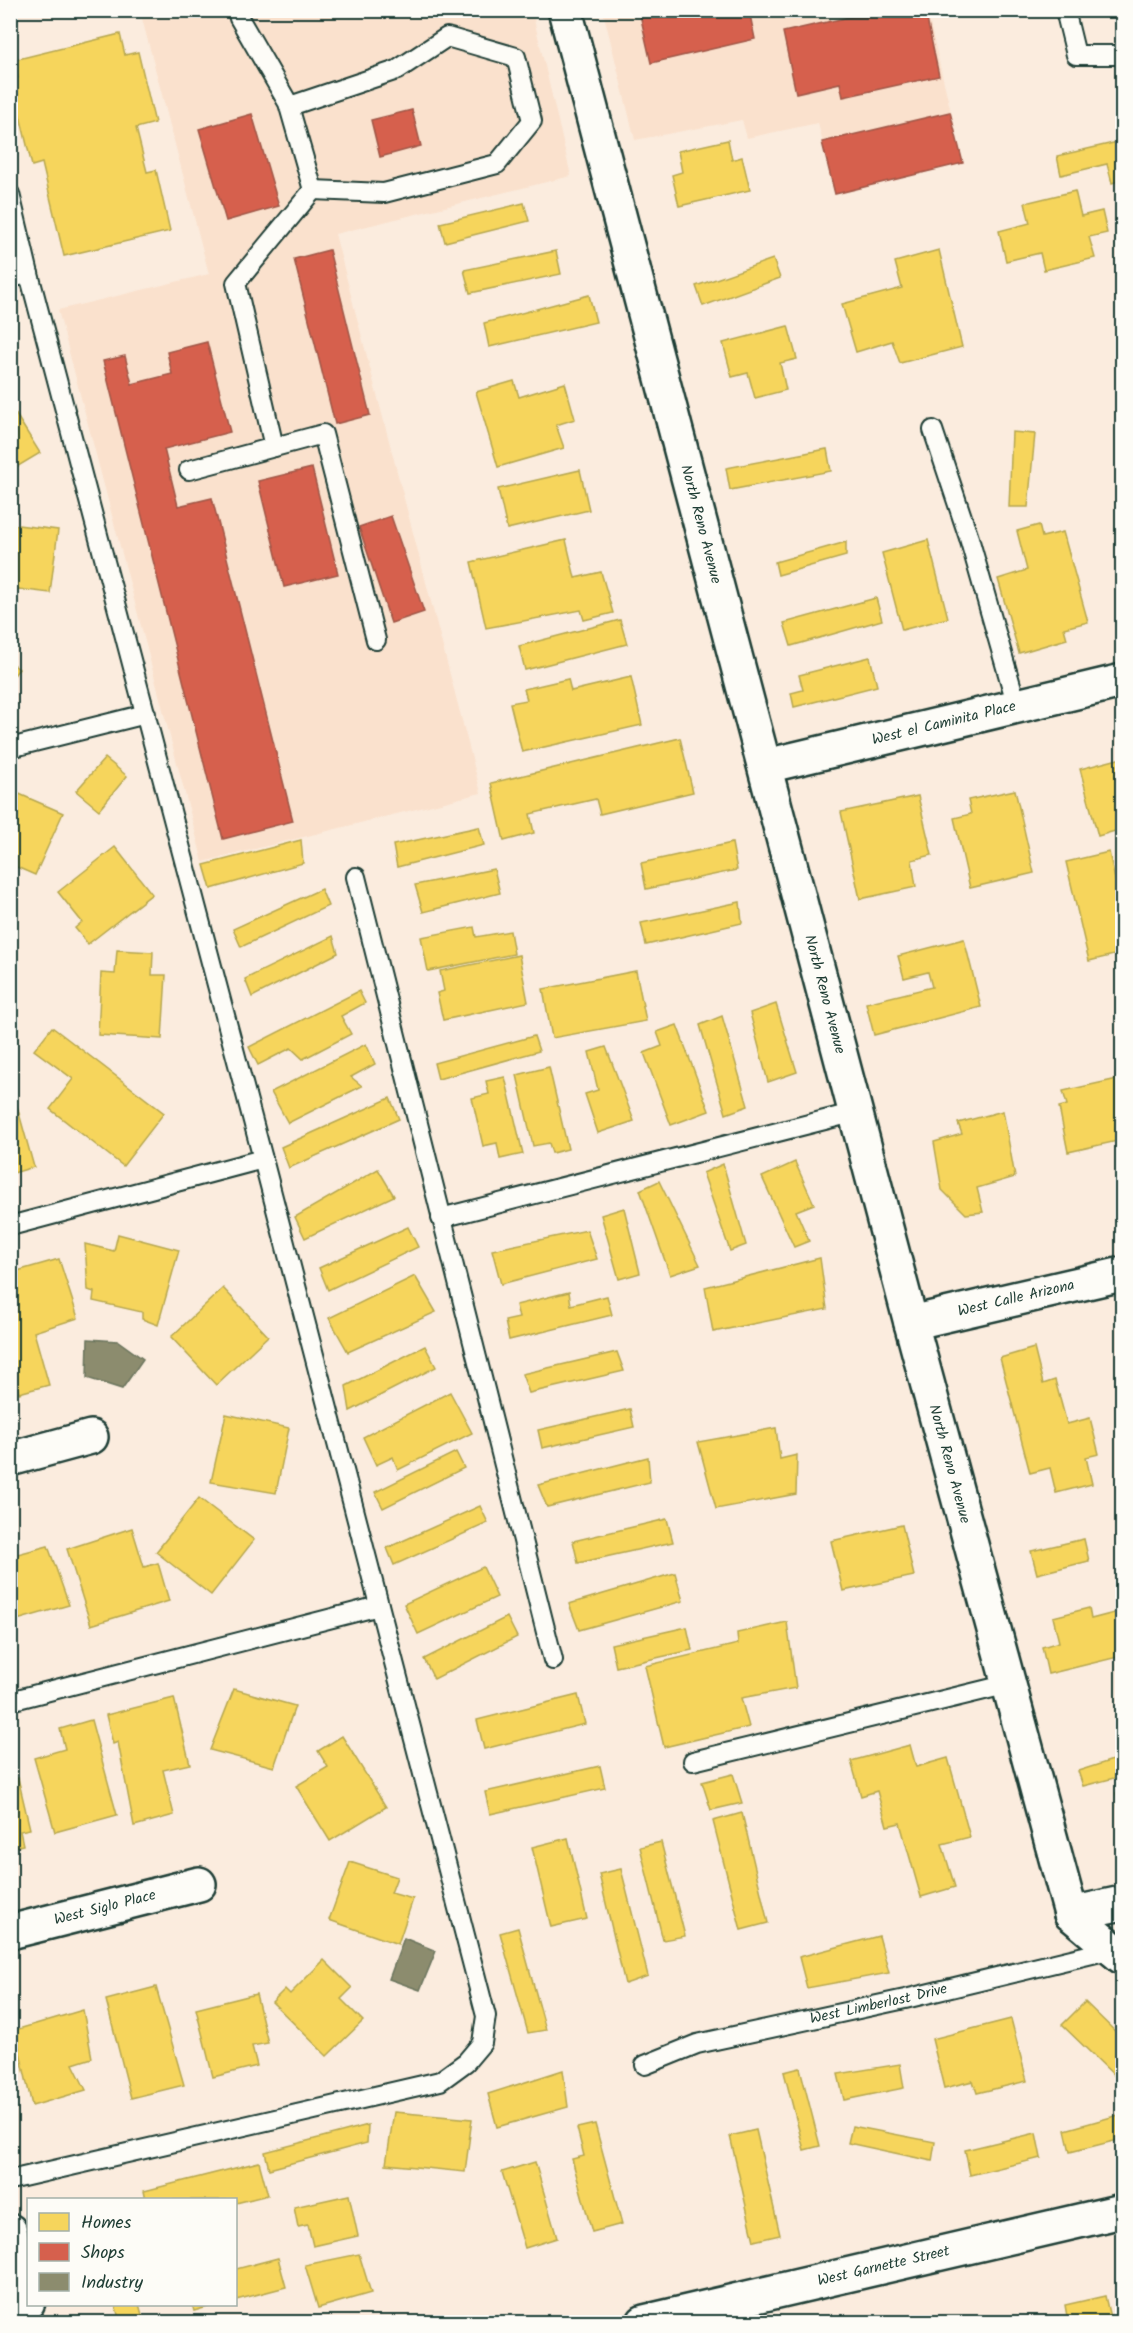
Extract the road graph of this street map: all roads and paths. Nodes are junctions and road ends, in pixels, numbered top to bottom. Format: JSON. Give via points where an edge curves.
{"nodes":[{"id":1,"x":237,"y":10,"type":"edge"},
{"id":2,"x":565,"y":10,"type":"edge"},
{"id":3,"x":1065,"y":10,"type":"edge"},
{"id":4,"x":1122,"y":55,"type":"edge"},
{"id":5,"x":290,"y":106,"type":"junction"},
{"id":6,"x":313,"y":190,"type":"junction"},
{"id":7,"x":10,"y":194,"type":"edge"},
{"id":8,"x":30,"y":274,"type":"junction"},
{"id":9,"x":10,"y":278,"type":"edge"},
{"id":10,"x":933,"y":430,"type":"dead end"},
{"id":11,"x":274,"y":447,"type":"junction"},
{"id":12,"x":189,"y":470,"type":"dead end"},
{"id":13,"x":376,"y":640,"type":"dead end"},
{"id":14,"x":1122,"y":681,"type":"edge"},
{"id":15,"x":1017,"y":706,"type":"junction"},
{"id":16,"x":146,"y":714,"type":"junction"},
{"id":17,"x":10,"y":748,"type":"edge"},
{"id":18,"x":766,"y":766,"type":"junction"},
{"id":19,"x":356,"y":877,"type":"dead end"},
{"id":20,"x":856,"y":1112,"type":"junction"},
{"id":21,"x":264,"y":1159,"type":"junction"},
{"id":22,"x":441,"y":1218,"type":"junction"},
{"id":23,"x":10,"y":1226,"type":"edge"},
{"id":24,"x":1122,"y":1274,"type":"edge"},
{"id":25,"x":911,"y":1323,"type":"junction"},
{"id":26,"x":91,"y":1437,"type":"dead end"},
{"id":27,"x":10,"y":1459,"type":"edge"},
{"id":28,"x":379,"y":1606,"type":"junction"},
{"id":29,"x":553,"y":1660,"type":"dead end"},
{"id":30,"x":1009,"y":1684,"type":"junction"},
{"id":31,"x":10,"y":1701,"type":"edge"},
{"id":32,"x":693,"y":1761,"type":"dead end"},
{"id":33,"x":200,"y":1884,"type":"dead end"},
{"id":34,"x":1122,"y":1903,"type":"edge"},
{"id":35,"x":1071,"y":1914,"type":"junction"},
{"id":36,"x":10,"y":1932,"type":"edge"},
{"id":37,"x":1118,"y":1953,"type":"edge"},
{"id":38,"x":645,"y":2065,"type":"dead end"},
{"id":39,"x":10,"y":2180,"type":"edge"},
{"id":40,"x":1122,"y":2211,"type":"edge"},
{"id":41,"x":10,"y":2231,"type":"edge"},
{"id":42,"x":27,"y":2295,"type":"edge"},
{"id":43,"x":30,"y":2306,"type":"edge"},
{"id":44,"x":34,"y":2322,"type":"edge"},
{"id":45,"x":644,"y":2322,"type":"edge"}],
"edges":[{"from":1,"to":5,"type":"lane"},
{"from":2,"to":18,"type":"street","name":"North Reno Avenue"},
{"from":3,"to":4,"type":"lane","via":[[1076,55]]},
{"from":5,"to":6,"type":"lane"},
{"from":5,"to":6,"type":"lane","via":[[397,70],[447,37],[516,57],[532,121],[497,164],[384,193]]},
{"from":6,"to":11,"type":"lane","via":[[236,283]]},
{"from":7,"to":8,"type":"lane"},
{"from":8,"to":9,"type":"lane"},
{"from":8,"to":16,"type":"lane"},
{"from":10,"to":15,"type":"lane"},
{"from":11,"to":12,"type":"lane"},
{"from":11,"to":13,"type":"lane","via":[[323,434]]},
{"from":14,"to":15,"type":"street","name":"West el Caminita Place"},
{"from":15,"to":18,"type":"street","name":"West el Caminita Place"},
{"from":16,"to":17,"type":"lane"},
{"from":16,"to":21,"type":"lane"},
{"from":18,"to":20,"type":"street","name":"North Reno Avenue"},
{"from":19,"to":22,"type":"lane"},
{"from":20,"to":22,"type":"lane"},
{"from":20,"to":25,"type":"street","name":"North Reno Avenue"},
{"from":21,"to":23,"type":"lane"},
{"from":21,"to":28,"type":"lane"},
{"from":22,"to":29,"type":"lane"},
{"from":24,"to":25,"type":"street","name":"West Calle Arizona"},
{"from":25,"to":30,"type":"street","name":"North Reno Avenue"},
{"from":26,"to":27,"type":"street"},
{"from":28,"to":31,"type":"lane"},
{"from":28,"to":39,"type":"lane","via":[[486,2016],[482,2043],[466,2062],[440,2081]]},
{"from":30,"to":32,"type":"lane"},
{"from":30,"to":35,"type":"street","name":"North Reno Avenue"},
{"from":33,"to":36,"type":"street","name":"West Siglo Place"},
{"from":34,"to":35,"type":"street"},
{"from":35,"to":37,"type":"street"},
{"from":37,"to":38,"type":"lane","name":"West Limberlost Drive","via":[[696,2044]]},
{"from":40,"to":45,"type":"street","name":"West Garnette Street"},
{"from":41,"to":42,"type":"street"},
{"from":43,"to":44,"type":"street"}]}
